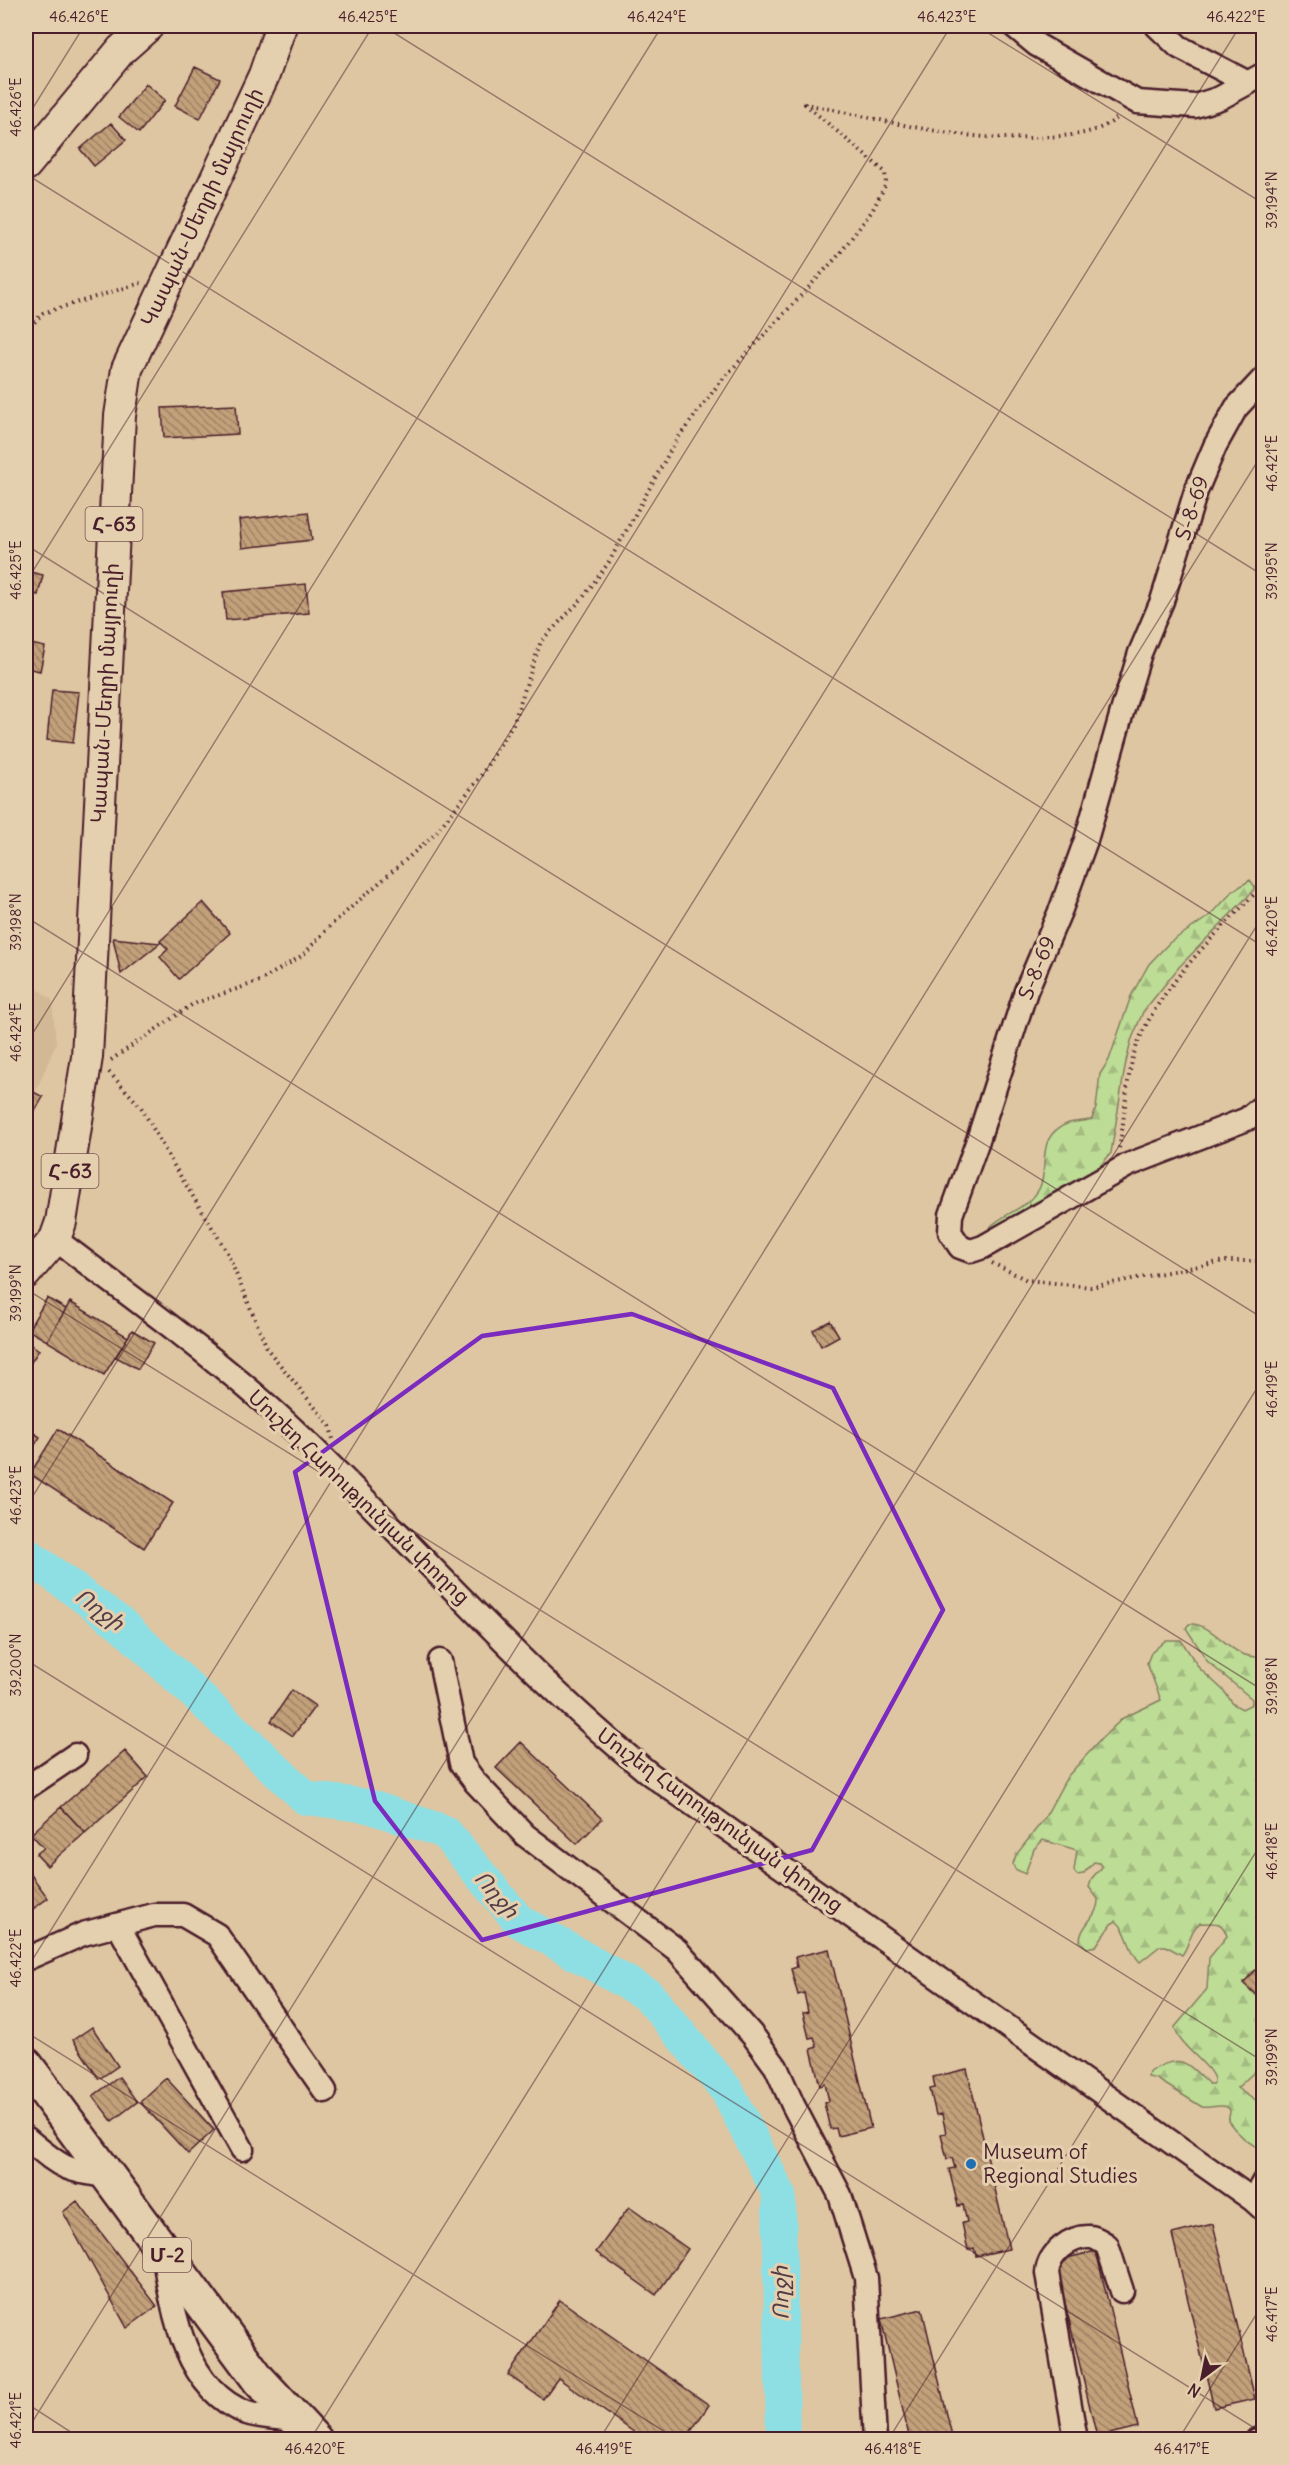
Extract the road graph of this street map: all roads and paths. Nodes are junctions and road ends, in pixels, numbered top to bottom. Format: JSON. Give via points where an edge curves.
{"nodes":[{"id":1,"x":148,"y":26,"type":"edge"},
{"id":2,"x":281,"y":26,"type":"edge"},
{"id":3,"x":1014,"y":26,"type":"edge"},
{"id":4,"x":1157,"y":26,"type":"edge"},
{"id":5,"x":1256,"y":78,"type":"edge"},
{"id":6,"x":1137,"y":102,"type":"junction"},
{"id":7,"x":26,"y":165,"type":"edge"},
{"id":8,"x":170,"y":274,"type":"junction"},
{"id":9,"x":26,"y":331,"type":"edge"},
{"id":10,"x":1263,"y":378,"type":"edge"},
{"id":11,"x":1263,"y":884,"type":"edge"},
{"id":12,"x":1263,"y":1105,"type":"edge"},
{"id":13,"x":1114,"y":1173,"type":"junction"},
{"id":14,"x":55,"y":1239,"type":"junction"},
{"id":15,"x":983,"y":1247,"type":"junction"},
{"id":16,"x":1263,"y":1261,"type":"edge"},
{"id":17,"x":26,"y":1273,"type":"edge"},
{"id":18,"x":340,"y":1473,"type":"junction"},
{"id":19,"x":440,"y":1661,"type":"dead end"},
{"id":20,"x":75,"y":1755,"type":"dead end"},
{"id":21,"x":26,"y":1788,"type":"edge"},
{"id":22,"x":118,"y":1924,"type":"junction"},
{"id":23,"x":26,"y":1959,"type":"edge"},
{"id":24,"x":26,"y":2065,"type":"edge"},
{"id":25,"x":325,"y":2091,"type":"dead end"},
{"id":26,"x":26,"y":2138,"type":"edge"},
{"id":27,"x":242,"y":2149,"type":"dead end"},
{"id":28,"x":108,"y":2176,"type":"junction"},
{"id":29,"x":1260,"y":2197,"type":"edge"},
{"id":30,"x":163,"y":2250,"type":"junction"},
{"id":31,"x":1122,"y":2291,"type":"dead end"},
{"id":32,"x":306,"y":2430,"type":"edge"},
{"id":33,"x":1263,"y":2438,"type":"edge"},
{"id":34,"x":875,"y":2439,"type":"edge"},
{"id":35,"x":1076,"y":2439,"type":"edge"},
{"id":36,"x":1257,"y":2439,"type":"edge"}],
"edges":[{"from":1,"to":7,"type":"main road","via":[[121,50]]},
{"from":2,"to":8,"type":"main road","name":"Կապան-Մեղրի մայրուղի","number":"Հ-63","via":[[264,75]]},
{"from":3,"to":6,"type":"street","via":[[1037,45]]},
{"from":4,"to":5,"type":"street","via":[[1179,47]]},
{"from":5,"to":6,"type":"street","via":[[1220,98],[1195,106]]},
{"from":6,"to":18,"type":"path","via":[[1091,134],[1011,140],[953,135],[805,105],[885,172],[886,184],[872,211],[837,257],[720,382],[675,442],[609,562],[582,599],[541,641],[513,724],[480,777],[434,835],[331,925],[303,955],[260,981],[193,1004],[103,1065],[141,1107],[226,1250],[268,1350],[330,1426]]},
{"from":8,"to":9,"type":"path","via":[[43,313]]},
{"from":8,"to":14,"type":"main road","name":"Կապան-Մեղրի մայրուղի","number":"Հ-63","via":[[127,369],[120,416],[87,1057]]},
{"from":10,"to":15,"type":"street","name":"Տ-8-69","number":"Տ-8-69","via":[[1236,408],[1196,491],[1162,601],[1140,653],[1086,840],[1026,991],[951,1215],[950,1232],[960,1247],[971,1251]]},
{"from":11,"to":13,"type":"path","via":[[1184,972],[1147,1024],[1131,1067]]},
{"from":12,"to":13,"type":"street","via":[[1247,1119]]},
{"from":13,"to":15,"type":"street"},
{"from":14,"to":17,"type":"main road","name":"Կապան-Մեղրի մայրուղի","number":"Հ-63"},
{"from":14,"to":18,"type":"street","name":"Մուշեղ Հարությունյան փողոց","via":[[214,1362]]},
{"from":15,"to":16,"type":"path","via":[[991,1263],[1027,1280],[1091,1287],[1224,1261]]},
{"from":18,"to":29,"type":"street","name":"Մուշեղ Հարությունյան փողոց","via":[[552,1688],[650,1774],[954,1992]]},
{"from":19,"to":34,"type":"street","via":[[461,1764],[475,1782],[525,1835],[677,1950],[776,2067],[840,2195],[866,2278]]},
{"from":20,"to":21,"type":"street"},
{"from":22,"to":23,"type":"street","via":[[83,1934]]},
{"from":22,"to":25,"type":"street","via":[[153,1915],[183,1915],[217,1935]]},
{"from":22,"to":27,"type":"street"},
{"from":24,"to":28,"type":"highway","number":"Մ-2"},
{"from":26,"to":28,"type":"street","via":[[60,2166]]},
{"from":28,"to":30,"type":"highway","number":"Մ-2"},
{"from":30,"to":32,"type":"highway","number":"Մ-2","via":[[259,2380]]},
{"from":30,"to":32,"type":"street","via":[[173,2314],[203,2379],[218,2396],[249,2414]]},
{"from":31,"to":35,"type":"street","via":[[1107,2245],[1093,2237],[1077,2238],[1048,2261]]},
{"from":33,"to":36,"type":"street"}]}
